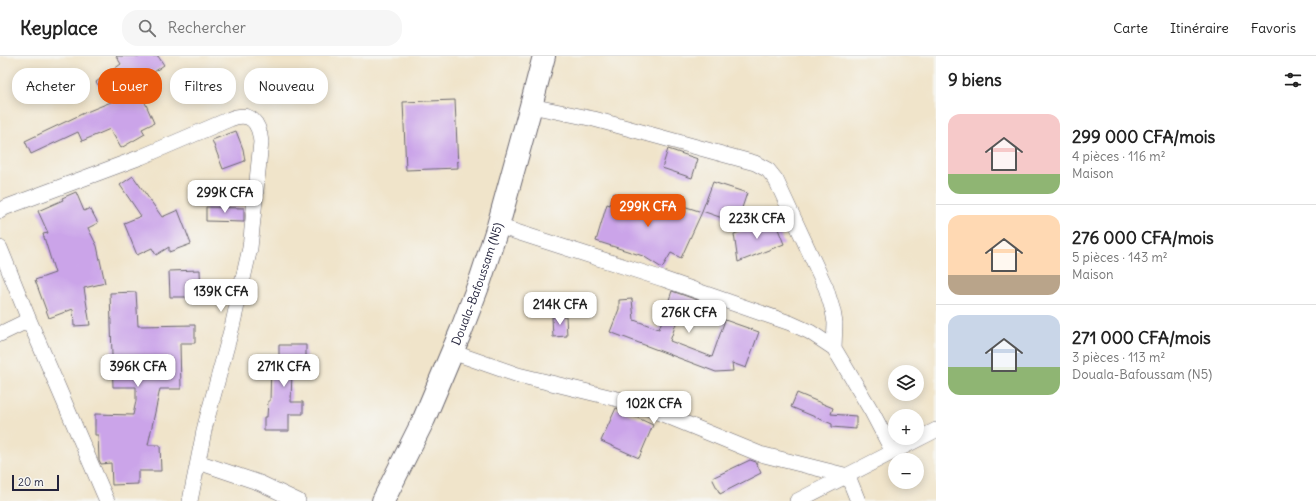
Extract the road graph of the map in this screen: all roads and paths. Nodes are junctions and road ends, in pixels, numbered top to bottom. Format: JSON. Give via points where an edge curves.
{"nodes":[{"id":1,"x":544,"y":56,"type":"edge"},
{"id":2,"x":532,"y":106,"type":"junction"},
{"id":3,"x":0,"y":211,"type":"edge"},
{"id":4,"x":498,"y":226,"type":"junction"},
{"id":5,"x":0,"y":248,"type":"edge"},
{"id":6,"x":29,"y":320,"type":"junction"},
{"id":7,"x":0,"y":334,"type":"edge"},
{"id":8,"x":834,"y":348,"type":"junction"},
{"id":9,"x":452,"y":352,"type":"junction"},
{"id":10,"x":936,"y":430,"type":"edge"},
{"id":11,"x":893,"y":452,"type":"junction"},
{"id":12,"x":198,"y":462,"type":"junction"},
{"id":13,"x":848,"y":476,"type":"junction"},
{"id":14,"x":389,"y":499,"type":"edge"},
{"id":15,"x":107,"y":501,"type":"edge"},
{"id":16,"x":190,"y":501,"type":"edge"},
{"id":17,"x":298,"y":501,"type":"edge"},
{"id":18,"x":797,"y":501,"type":"edge"},
{"id":19,"x":858,"y":501,"type":"edge"}],
"edges":[{"from":1,"to":2,"type":"highway","name":"Douala-Bafoussam (N5)"},
{"from":2,"to":4,"type":"highway","name":"Douala-Bafoussam (N5)"},
{"from":2,"to":8,"type":"street","via":[[601,121],[755,163],[768,170],[787,201],[826,288],[835,323]]},
{"from":3,"to":12,"type":"street","via":[[141,157],[230,119],[239,116],[249,117],[255,121],[262,142],[250,248]]},
{"from":4,"to":8,"type":"street","via":[[790,323],[810,332]]},
{"from":4,"to":9,"type":"highway","name":"Douala-Bafoussam (N5)"},
{"from":5,"to":6,"type":"street"},
{"from":6,"to":7,"type":"street"},
{"from":6,"to":15,"type":"street"},
{"from":8,"to":11,"type":"street"},
{"from":9,"to":13,"type":"street","via":[[518,375],[638,404],[760,454]]},
{"from":9,"to":14,"type":"highway","name":"Douala-Bafoussam (N5)"},
{"from":10,"to":11,"type":"street"},
{"from":11,"to":13,"type":"street"},
{"from":12,"to":16,"type":"street"},
{"from":12,"to":17,"type":"street","via":[[260,483]]},
{"from":13,"to":18,"type":"street"},
{"from":13,"to":19,"type":"street"}]}
